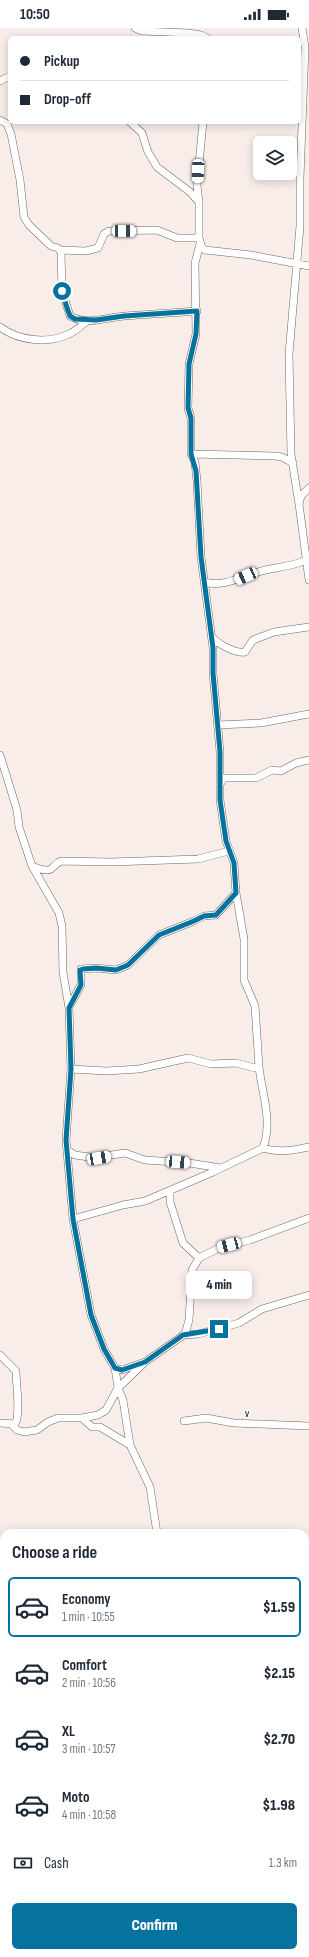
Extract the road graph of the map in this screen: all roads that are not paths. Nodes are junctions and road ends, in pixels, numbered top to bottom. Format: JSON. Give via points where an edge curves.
{"nodes":[{"id":1,"x":135,"y":28,"type":"edge"},
{"id":2,"x":302,"y":28,"type":"edge"},
{"id":3,"x":189,"y":31,"type":"edge"},
{"id":4,"x":204,"y":36,"type":"edge"},
{"id":5,"x":0,"y":120,"type":"edge"},
{"id":6,"x":306,"y":123,"type":"edge"},
{"id":7,"x":132,"y":124,"type":"edge"},
{"id":8,"x":203,"y":124,"type":"edge"},
{"id":9,"x":199,"y":203,"type":"junction"},
{"id":10,"x":200,"y":241,"type":"junction"},
{"id":11,"x":60,"y":250,"type":"junction"},
{"id":12,"x":298,"y":264,"type":"junction"},
{"id":13,"x":309,"y":266,"type":"edge"},
{"id":14,"x":197,"y":311,"type":"junction"},
{"id":15,"x":86,"y":321,"type":"junction"},
{"id":16,"x":0,"y":327,"type":"edge"},
{"id":17,"x":191,"y":454,"type":"junction"},
{"id":18,"x":293,"y":463,"type":"junction"},
{"id":19,"x":309,"y":488,"type":"edge"},
{"id":20,"x":299,"y":504,"type":"junction"},
{"id":21,"x":307,"y":551,"type":"edge"},
{"id":22,"x":306,"y":560,"type":"junction"},
{"id":23,"x":309,"y":580,"type":"edge"},
{"id":24,"x":204,"y":582,"type":"junction"},
{"id":25,"x":309,"y":627,"type":"edge"},
{"id":26,"x":212,"y":638,"type":"junction"},
{"id":27,"x":309,"y":714,"type":"edge"},
{"id":28,"x":218,"y":725,"type":"junction"},
{"id":29,"x":0,"y":755,"type":"edge"},
{"id":30,"x":309,"y":760,"type":"edge"},
{"id":31,"x":220,"y":784,"type":"junction"},
{"id":32,"x":229,"y":851,"type":"junction"},
{"id":33,"x":32,"y":866,"type":"junction"},
{"id":34,"x":236,"y":893,"type":"junction"},
{"id":35,"x":225,"y":907,"type":"junction"},
{"id":36,"x":240,"y":912,"type":"junction"},
{"id":37,"x":69,"y":1008,"type":"junction"},
{"id":38,"x":258,"y":1067,"type":"junction"},
{"id":39,"x":71,"y":1069,"type":"junction"},
{"id":40,"x":309,"y":1147,"type":"edge"},
{"id":41,"x":263,"y":1148,"type":"junction"},
{"id":42,"x":67,"y":1150,"type":"junction"},
{"id":43,"x":221,"y":1168,"type":"junction"},
{"id":44,"x":170,"y":1191,"type":"junction"},
{"id":45,"x":309,"y":1218,"type":"edge"},
{"id":46,"x":73,"y":1219,"type":"junction"},
{"id":47,"x":199,"y":1258,"type":"junction"},
{"id":48,"x":309,"y":1295,"type":"edge"},
{"id":49,"x":183,"y":1335,"type":"junction"},
{"id":50,"x":0,"y":1355,"type":"edge"},
{"id":51,"x":145,"y":1362,"type":"junction"},
{"id":52,"x":115,"y":1368,"type":"junction"},
{"id":53,"x":118,"y":1388,"type":"junction"},
{"id":54,"x":82,"y":1418,"type":"junction"},
{"id":55,"x":184,"y":1421,"type":"dead end"},
{"id":56,"x":0,"y":1422,"type":"edge"},
{"id":57,"x":11,"y":1424,"type":"junction"},
{"id":58,"x":309,"y":1426,"type":"edge"},
{"id":59,"x":130,"y":1445,"type":"junction"},
{"id":60,"x":156,"y":1529,"type":"edge"}],
"edges":[{"from":1,"to":3,"type":"street","via":[[140,31]]},
{"from":2,"to":6,"type":"street","via":[[305,47]]},
{"from":3,"to":4,"type":"street"},
{"from":5,"to":11,"type":"street","via":[[9,128],[11,134],[24,217],[50,246]]},
{"from":6,"to":12,"type":"street"},
{"from":7,"to":9,"type":"street","via":[[143,134],[148,152],[157,167],[190,192]]},
{"from":8,"to":9,"type":"street","via":[[198,171]]},
{"from":9,"to":10,"type":"street"},
{"from":10,"to":11,"type":"street","via":[[177,238],[157,230],[109,231],[104,234],[98,248]]},
{"from":10,"to":12,"type":"street","via":[[205,250]]},
{"from":10,"to":14,"type":"street","via":[[195,263]]},
{"from":11,"to":15,"type":"street","via":[[62,291],[67,308],[70,316]]},
{"from":12,"to":13,"type":"street"},
{"from":12,"to":18,"type":"street","via":[[289,354]]},
{"from":14,"to":15,"type":"street"},
{"from":14,"to":17,"type":"street","via":[[187,390],[191,418]]},
{"from":15,"to":16,"type":"street","via":[[68,334],[44,339],[28,339]]},
{"from":17,"to":18,"type":"street","via":[[275,456]]},
{"from":17,"to":24,"type":"street","via":[[196,471]]},
{"from":18,"to":20,"type":"street"},
{"from":19,"to":20,"type":"street","via":[[301,496]]},
{"from":20,"to":21,"type":"street"},
{"from":21,"to":22,"type":"street"},
{"from":22,"to":23,"type":"street"},
{"from":22,"to":24,"type":"street","via":[[294,566],[255,572],[223,584]]},
{"from":24,"to":26,"type":"street"},
{"from":25,"to":26,"type":"street","via":[[274,632],[253,640],[245,652],[235,651]]},
{"from":26,"to":28,"type":"street"},
{"from":27,"to":28,"type":"street","via":[[261,723]]},
{"from":28,"to":31,"type":"street"},
{"from":29,"to":33,"type":"street"},
{"from":30,"to":31,"type":"street","via":[[281,771],[272,770],[256,778],[224,778]]},
{"from":31,"to":32,"type":"street","via":[[220,800]]},
{"from":32,"to":33,"type":"street","via":[[198,859],[61,861],[46,871]]},
{"from":32,"to":34,"type":"street","via":[[234,863]]},
{"from":33,"to":37,"type":"street","via":[[59,913],[62,926],[63,972]]},
{"from":34,"to":35,"type":"street"},
{"from":34,"to":36,"type":"street"},
{"from":35,"to":36,"type":"street"},
{"from":35,"to":37,"type":"street","via":[[216,915],[204,916],[159,935],[128,965],[120,969],[82,969],[81,985]]},
{"from":36,"to":38,"type":"street","via":[[244,939],[244,980],[255,1006]]},
{"from":37,"to":39,"type":"street"},
{"from":38,"to":39,"type":"street","via":[[236,1063],[212,1064],[188,1058],[139,1069]]},
{"from":38,"to":41,"type":"street","via":[[267,1107],[266,1139]]},
{"from":39,"to":42,"type":"street"},
{"from":40,"to":41,"type":"street","via":[[284,1152],[273,1152]]},
{"from":41,"to":43,"type":"street"},
{"from":42,"to":43,"type":"street","via":[[75,1155],[89,1157],[99,1158],[125,1153],[145,1160]]},
{"from":42,"to":46,"type":"street"},
{"from":43,"to":44,"type":"street"},
{"from":44,"to":46,"type":"street","via":[[145,1202],[123,1205]]},
{"from":44,"to":47,"type":"street","via":[[170,1202],[183,1243]]},
{"from":45,"to":47,"type":"street","via":[[219,1248]]},
{"from":46,"to":52,"type":"street","via":[[91,1315],[104,1349]]},
{"from":47,"to":49,"type":"street","via":[[192,1270],[189,1320]]},
{"from":48,"to":49,"type":"street","via":[[262,1308],[239,1323],[198,1334]]},
{"from":49,"to":51,"type":"street"},
{"from":50,"to":57,"type":"street","via":[[16,1371],[18,1419],[15,1424]]},
{"from":51,"to":52,"type":"street","via":[[122,1370]]},
{"from":51,"to":53,"type":"street"},
{"from":52,"to":53,"type":"street"},
{"from":53,"to":54,"type":"street","via":[[106,1410],[98,1415]]},
{"from":53,"to":59,"type":"street","via":[[123,1400]]},
{"from":54,"to":57,"type":"street","via":[[58,1418],[37,1430],[24,1432]]},
{"from":54,"to":59,"type":"street","via":[[92,1427],[100,1427]]},
{"from":55,"to":58,"type":"street","name":"v","via":[[206,1418],[234,1424]]},
{"from":56,"to":57,"type":"street"},
{"from":59,"to":60,"type":"street","via":[[150,1487]]}]}
